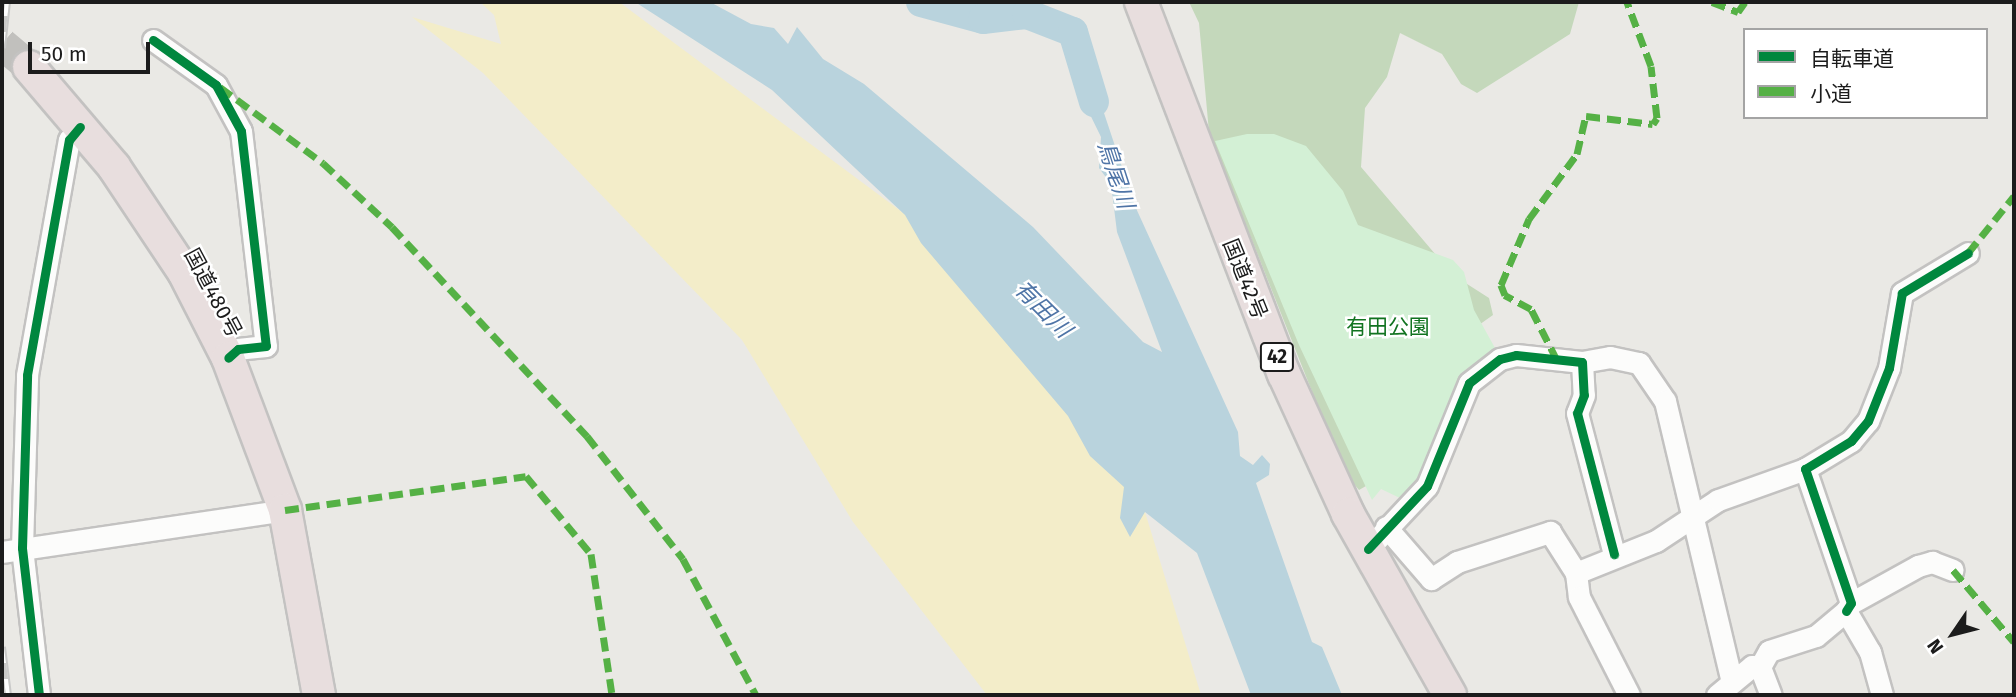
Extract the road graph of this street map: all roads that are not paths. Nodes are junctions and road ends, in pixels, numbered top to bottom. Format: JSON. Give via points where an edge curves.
{"nodes":[{"id":1,"x":1141,"y":2,"type":"edge"},
{"id":2,"x":153,"y":40,"type":"dead end"},
{"id":3,"x":29,"y":67,"type":"tunnel mouth"},
{"id":4,"x":80,"y":127,"type":"junction"},
{"id":5,"x":1968,"y":253,"type":"dead end"},
{"id":6,"x":228,"y":358,"type":"junction"},
{"id":7,"x":1582,"y":362,"type":"junction"},
{"id":8,"x":1805,"y":469,"type":"junction"},
{"id":9,"x":285,"y":510,"type":"junction"},
{"id":10,"x":1694,"y":515,"type":"junction"},
{"id":11,"x":1377,"y":538,"type":"junction"},
{"id":12,"x":12,"y":550,"type":"edge"},
{"id":13,"x":1614,"y":554,"type":"junction"},
{"id":14,"x":1953,"y":570,"type":"dead end"},
{"id":15,"x":1576,"y":573,"type":"junction"},
{"id":16,"x":1848,"y":607,"type":"junction"},
{"id":17,"x":1760,"y":667,"type":"junction"},
{"id":18,"x":1725,"y":689,"type":"edge"},
{"id":19,"x":38,"y":695,"type":"edge"},
{"id":20,"x":319,"y":695,"type":"edge"},
{"id":21,"x":1450,"y":695,"type":"edge"},
{"id":22,"x":1629,"y":695,"type":"edge"},
{"id":23,"x":1771,"y":695,"type":"edge"},
{"id":24,"x":1882,"y":695,"type":"edge"}],
"edges":[{"from":1,"to":11,"type":"highway","name":"国道42号","number":"42","via":[[1259,316]]},
{"from":2,"to":6,"type":"street","via":[[216,85],[241,131],[266,346],[238,349]]},
{"from":3,"to":4,"type":"highway","name":"国道480号"},
{"from":4,"to":6,"type":"highway","name":"国道480号","via":[[184,272]]},
{"from":4,"to":12,"type":"street","via":[[69,139],[34,318]]},
{"from":5,"to":8,"type":"street","via":[[1902,293],[1889,368],[1868,421],[1851,441]]},
{"from":6,"to":9,"type":"highway","name":"国道480号"},
{"from":7,"to":10,"type":"street","via":[[1609,357],[1639,363],[1648,373],[1665,401]]},
{"from":7,"to":11,"type":"street","via":[[1517,355],[1484,369],[1457,399],[1427,486]]},
{"from":7,"to":13,"type":"street","via":[[1584,395],[1577,413],[1583,451]]},
{"from":8,"to":10,"type":"street","via":[[1718,500]]},
{"from":8,"to":16,"type":"street"},
{"from":9,"to":12,"type":"street"},
{"from":9,"to":20,"type":"highway","name":"国道480号"},
{"from":10,"to":13,"type":"street","via":[[1656,541]]},
{"from":10,"to":18,"type":"street"},
{"from":11,"to":15,"type":"street","via":[[1431,579],[1457,562],[1550,532]]},
{"from":11,"to":21,"type":"highway","name":"国道42号","number":"42"},
{"from":12,"to":19,"type":"street"},
{"from":13,"to":15,"type":"street"},
{"from":14,"to":16,"type":"street","via":[[1932,562],[1918,566]]},
{"from":15,"to":22,"type":"street","via":[[1579,597]]},
{"from":16,"to":17,"type":"street","via":[[1816,636],[1769,651]]},
{"from":16,"to":24,"type":"street","via":[[1870,652]]},
{"from":17,"to":18,"type":"street","via":[[1752,666]]},
{"from":17,"to":23,"type":"street"}]}
